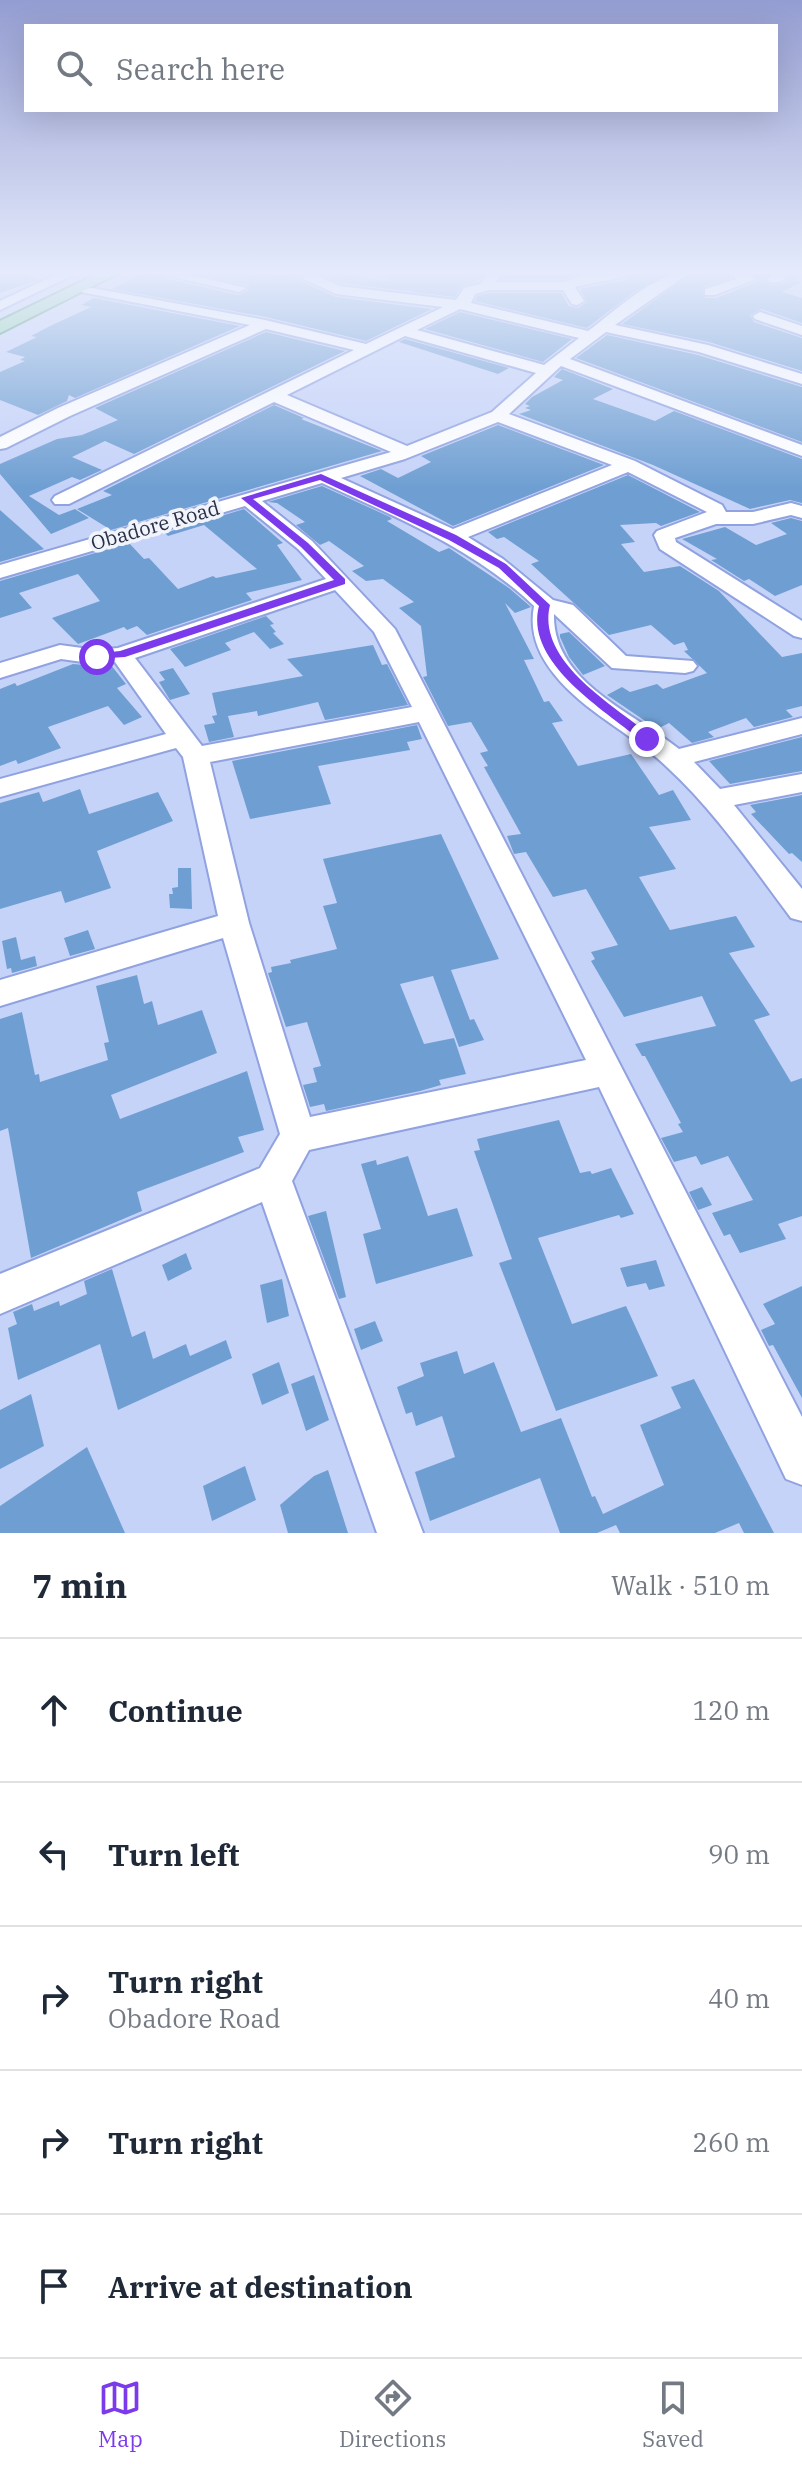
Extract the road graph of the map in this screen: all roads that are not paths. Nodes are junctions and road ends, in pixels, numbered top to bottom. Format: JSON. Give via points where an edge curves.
{"nodes":[{"id":1,"x":218,"y":345,"type":"edge"},
{"id":2,"x":350,"y":345,"type":"edge"},
{"id":3,"x":377,"y":345,"type":"edge"},
{"id":4,"x":461,"y":345,"type":"edge"},
{"id":5,"x":581,"y":345,"type":"edge"},
{"id":6,"x":682,"y":345,"type":"edge"},
{"id":7,"x":369,"y":349,"type":"junction"},
{"id":8,"x":802,"y":363,"type":"edge"},
{"id":9,"x":553,"y":366,"type":"junction"},
{"id":10,"x":781,"y":373,"type":"junction"},
{"id":11,"x":802,"y":379,"type":"edge"},
{"id":12,"x":273,"y":395,"type":"junction"},
{"id":13,"x":498,"y":416,"type":"junction"},
{"id":14,"x":0,"y":444,"type":"edge"},
{"id":15,"x":802,"y":451,"type":"edge"},
{"id":16,"x":406,"y":452,"type":"junction"},
{"id":17,"x":629,"y":465,"type":"junction"},
{"id":18,"x":321,"y":476,"type":"junction"},
{"id":19,"x":246,"y":498,"type":"junction"},
{"id":20,"x":62,"y":500,"type":"dead end"},
{"id":21,"x":802,"y":512,"type":"edge"},
{"id":22,"x":714,"y":518,"type":"junction"},
{"id":23,"x":452,"y":537,"type":"junction"},
{"id":24,"x":0,"y":572,"type":"edge"},
{"id":25,"x":341,"y":581,"type":"junction"},
{"id":26,"x":545,"y":605,"type":"junction"},
{"id":27,"x":802,"y":608,"type":"edge"},
{"id":28,"x":769,"y":609,"type":"junction"},
{"id":29,"x":802,"y":631,"type":"edge"},
{"id":30,"x":121,"y":655,"type":"junction"},
{"id":31,"x":685,"y":666,"type":"dead end"},
{"id":32,"x":0,"y":671,"type":"edge"},
{"id":33,"x":428,"y":712,"type":"junction"},
{"id":34,"x":802,"y":726,"type":"edge"},
{"id":35,"x":189,"y":747,"type":"junction"},
{"id":36,"x":674,"y":759,"type":"junction"},
{"id":37,"x":802,"y":783,"type":"edge"},
{"id":38,"x":0,"y":788,"type":"edge"},
{"id":39,"x":713,"y":800,"type":"junction"},
{"id":40,"x":802,"y":910,"type":"edge"},
{"id":41,"x":234,"y":923,"type":"junction"},
{"id":42,"x":0,"y":993,"type":"edge"},
{"id":43,"x":608,"y":1070,"type":"junction"},
{"id":44,"x":298,"y":1136,"type":"junction"},
{"id":45,"x":273,"y":1180,"type":"junction"},
{"id":46,"x":0,"y":1294,"type":"edge"},
{"id":47,"x":802,"y":1463,"type":"edge"},
{"id":48,"x":400,"y":1533,"type":"edge"}],
"edges":[{"from":1,"to":14,"type":"street"},
{"from":2,"to":7,"type":"street"},
{"from":3,"to":7,"type":"street"},
{"from":4,"to":9,"type":"street"},
{"from":5,"to":9,"type":"street","name":"Obadore Road"},
{"from":6,"to":10,"type":"street"},
{"from":7,"to":12,"type":"street"},
{"from":8,"to":10,"type":"street"},
{"from":9,"to":13,"type":"street","name":"Obadore Road"},
{"from":9,"to":15,"type":"street","via":[[662,396]]},
{"from":10,"to":11,"type":"street"},
{"from":12,"to":16,"type":"street"},
{"from":12,"to":20,"type":"street"},
{"from":13,"to":16,"type":"street","name":"Obadore Road"},
{"from":13,"to":17,"type":"street"},
{"from":16,"to":18,"type":"street","name":"Obadore Road"},
{"from":17,"to":22,"type":"street","via":[[707,504],[717,514]]},
{"from":17,"to":23,"type":"street"},
{"from":18,"to":19,"type":"street","name":"Obadore Road"},
{"from":18,"to":23,"type":"street"},
{"from":19,"to":24,"type":"street","name":"Obadore Road"},
{"from":19,"to":25,"type":"street"},
{"from":21,"to":22,"type":"street"},
{"from":22,"to":28,"type":"street","via":[[668,532],[664,540]]},
{"from":23,"to":26,"type":"street","via":[[503,566]]},
{"from":25,"to":30,"type":"street"},
{"from":25,"to":33,"type":"street","via":[[384,629]]},
{"from":26,"to":31,"type":"street","via":[[565,610],[620,663]]},
{"from":26,"to":36,"type":"street","via":[[541,620],[562,669]]},
{"from":27,"to":28,"type":"street"},
{"from":28,"to":29,"type":"street"},
{"from":30,"to":32,"type":"street","via":[[60,652]]},
{"from":30,"to":35,"type":"street"},
{"from":33,"to":35,"type":"street"},
{"from":33,"to":43,"type":"street"},
{"from":34,"to":36,"type":"street"},
{"from":35,"to":38,"type":"street"},
{"from":35,"to":41,"type":"street"},
{"from":36,"to":39,"type":"street"},
{"from":37,"to":39,"type":"street"},
{"from":39,"to":40,"type":"street"},
{"from":41,"to":42,"type":"street"},
{"from":41,"to":44,"type":"street"},
{"from":43,"to":44,"type":"street"},
{"from":43,"to":47,"type":"street"},
{"from":44,"to":45,"type":"street"},
{"from":45,"to":46,"type":"street"},
{"from":45,"to":48,"type":"street"}]}
